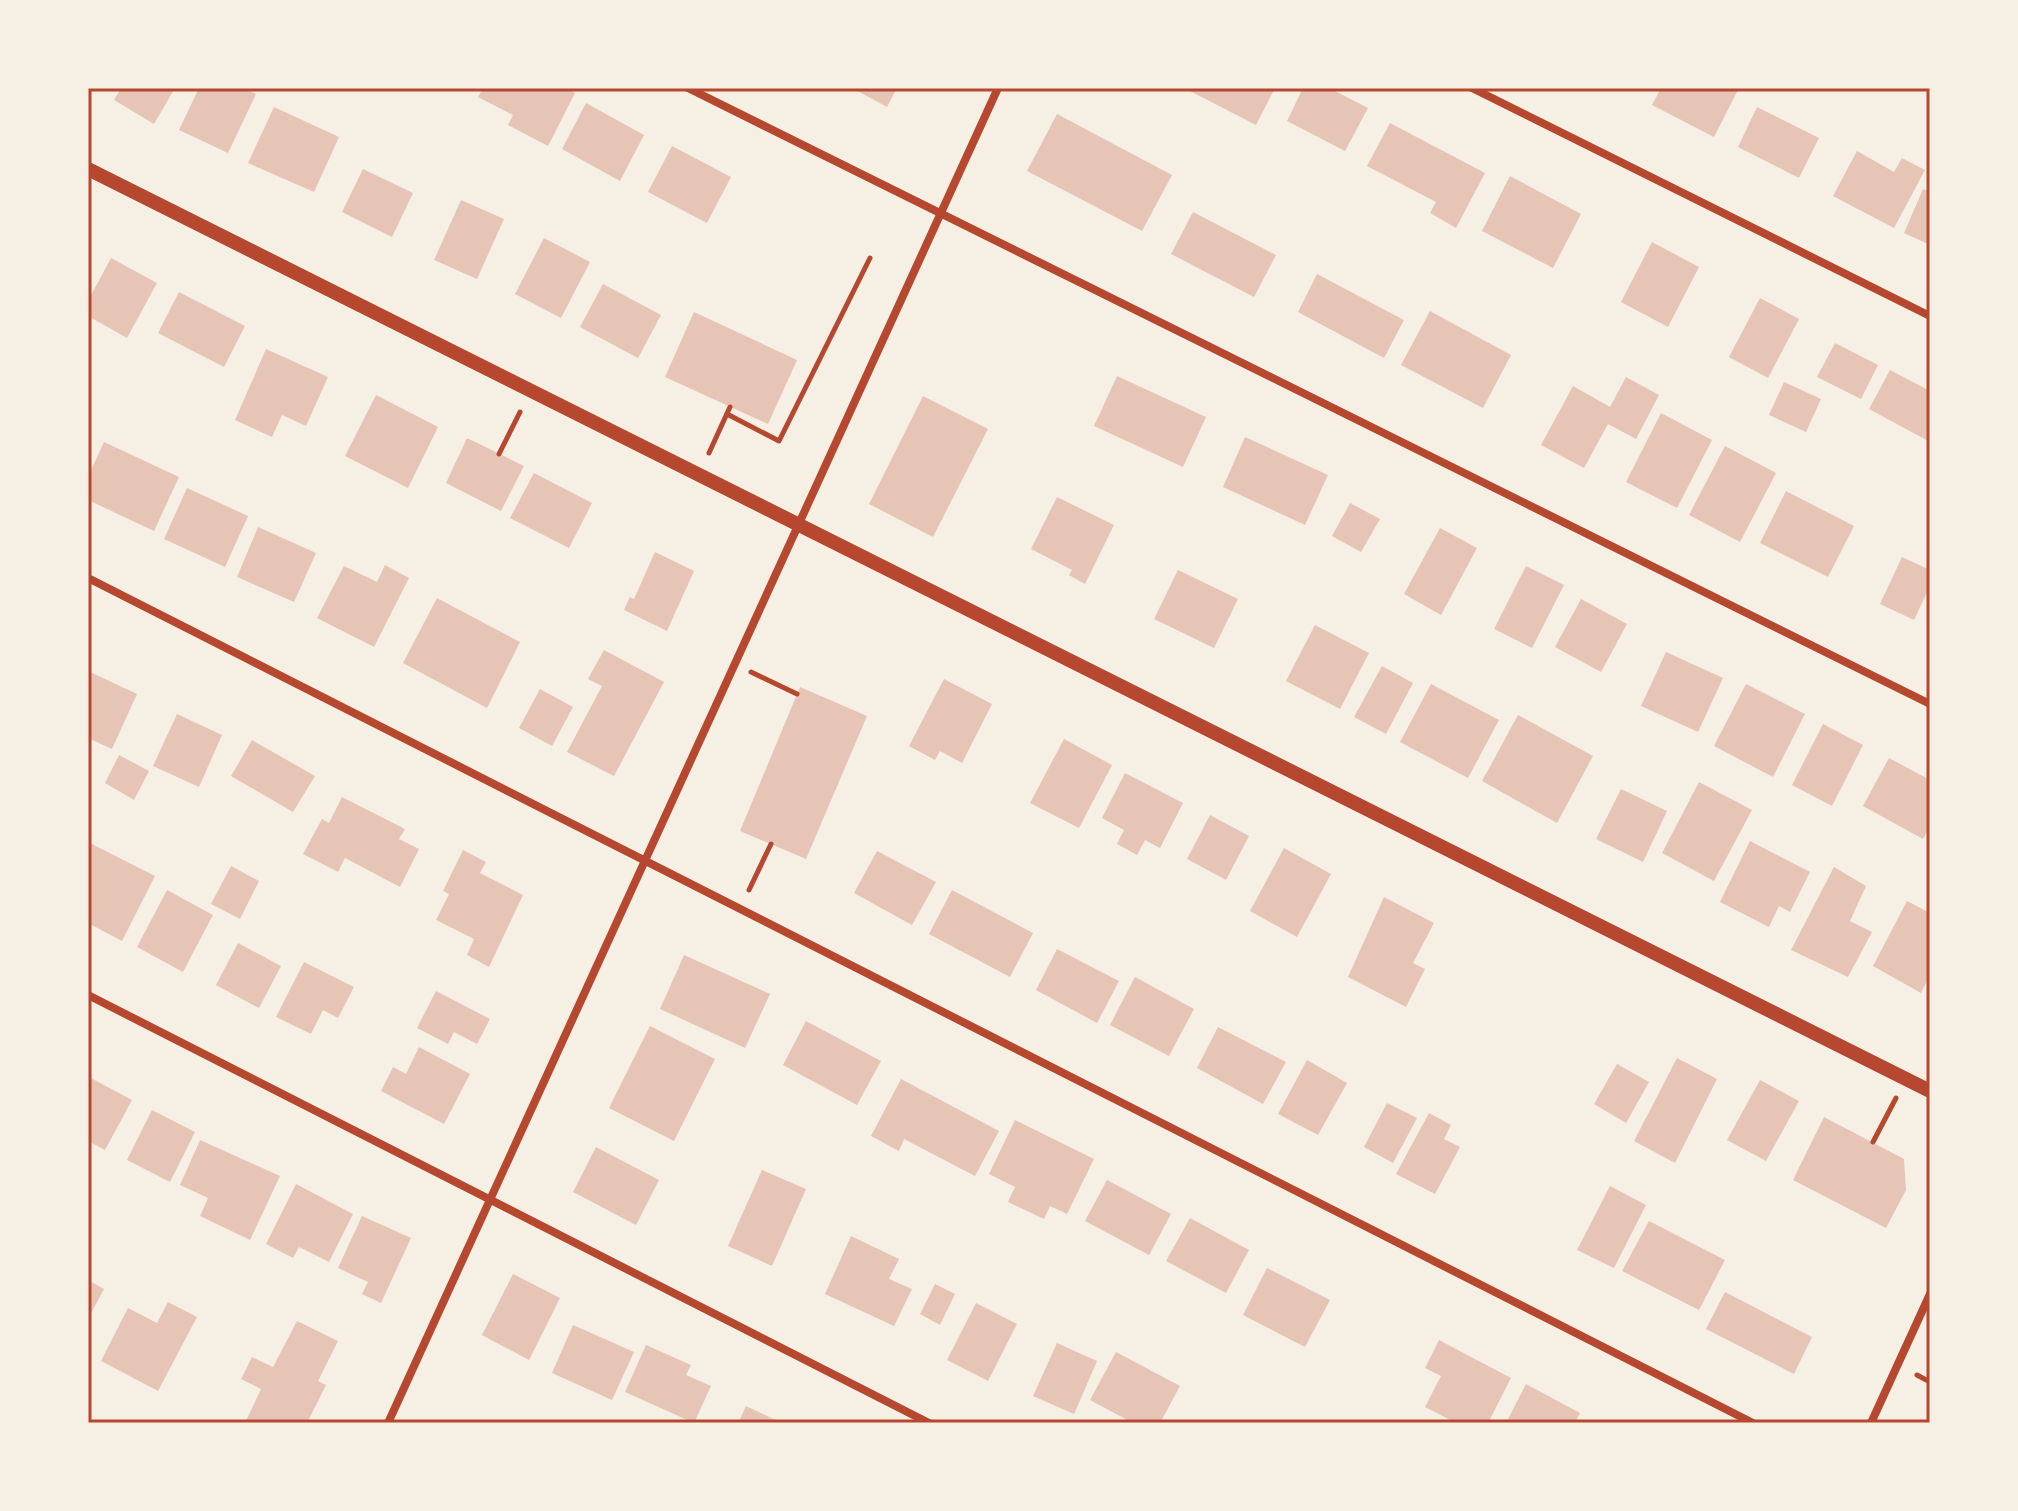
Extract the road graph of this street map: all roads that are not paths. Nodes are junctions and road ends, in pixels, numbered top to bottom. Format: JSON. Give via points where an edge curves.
{"nodes":[{"id":1,"x":688,"y":88,"type":"edge"},
{"id":2,"x":998,"y":88,"type":"edge"},
{"id":3,"x":1472,"y":88,"type":"edge"},
{"id":4,"x":88,"y":169,"type":"edge"},
{"id":5,"x":941,"y":212,"type":"junction"},
{"id":6,"x":1930,"y":316,"type":"edge"},
{"id":7,"x":798,"y":526,"type":"junction"},
{"id":8,"x":88,"y":578,"type":"edge"},
{"id":9,"x":1930,"y":704,"type":"edge"},
{"id":10,"x":644,"y":860,"type":"junction"},
{"id":11,"x":88,"y":995,"type":"edge"},
{"id":12,"x":1930,"y":1091,"type":"edge"},
{"id":13,"x":491,"y":1201,"type":"junction"},
{"id":14,"x":1930,"y":1294,"type":"edge"},
{"id":15,"x":388,"y":1423,"type":"edge"},
{"id":16,"x":929,"y":1423,"type":"edge"},
{"id":17,"x":1753,"y":1423,"type":"edge"},
{"id":18,"x":1871,"y":1423,"type":"edge"}],
"edges":[{"from":1,"to":5,"type":"street"},
{"from":2,"to":5,"type":"street"},
{"from":3,"to":6,"type":"street"},
{"from":4,"to":7,"type":"street"},
{"from":5,"to":7,"type":"street"},
{"from":5,"to":9,"type":"street"},
{"from":7,"to":10,"type":"street"},
{"from":7,"to":12,"type":"street"},
{"from":8,"to":10,"type":"street"},
{"from":10,"to":13,"type":"street"},
{"from":10,"to":17,"type":"street"},
{"from":11,"to":13,"type":"street"},
{"from":13,"to":15,"type":"street"},
{"from":13,"to":16,"type":"street"},
{"from":14,"to":18,"type":"street"}]}
